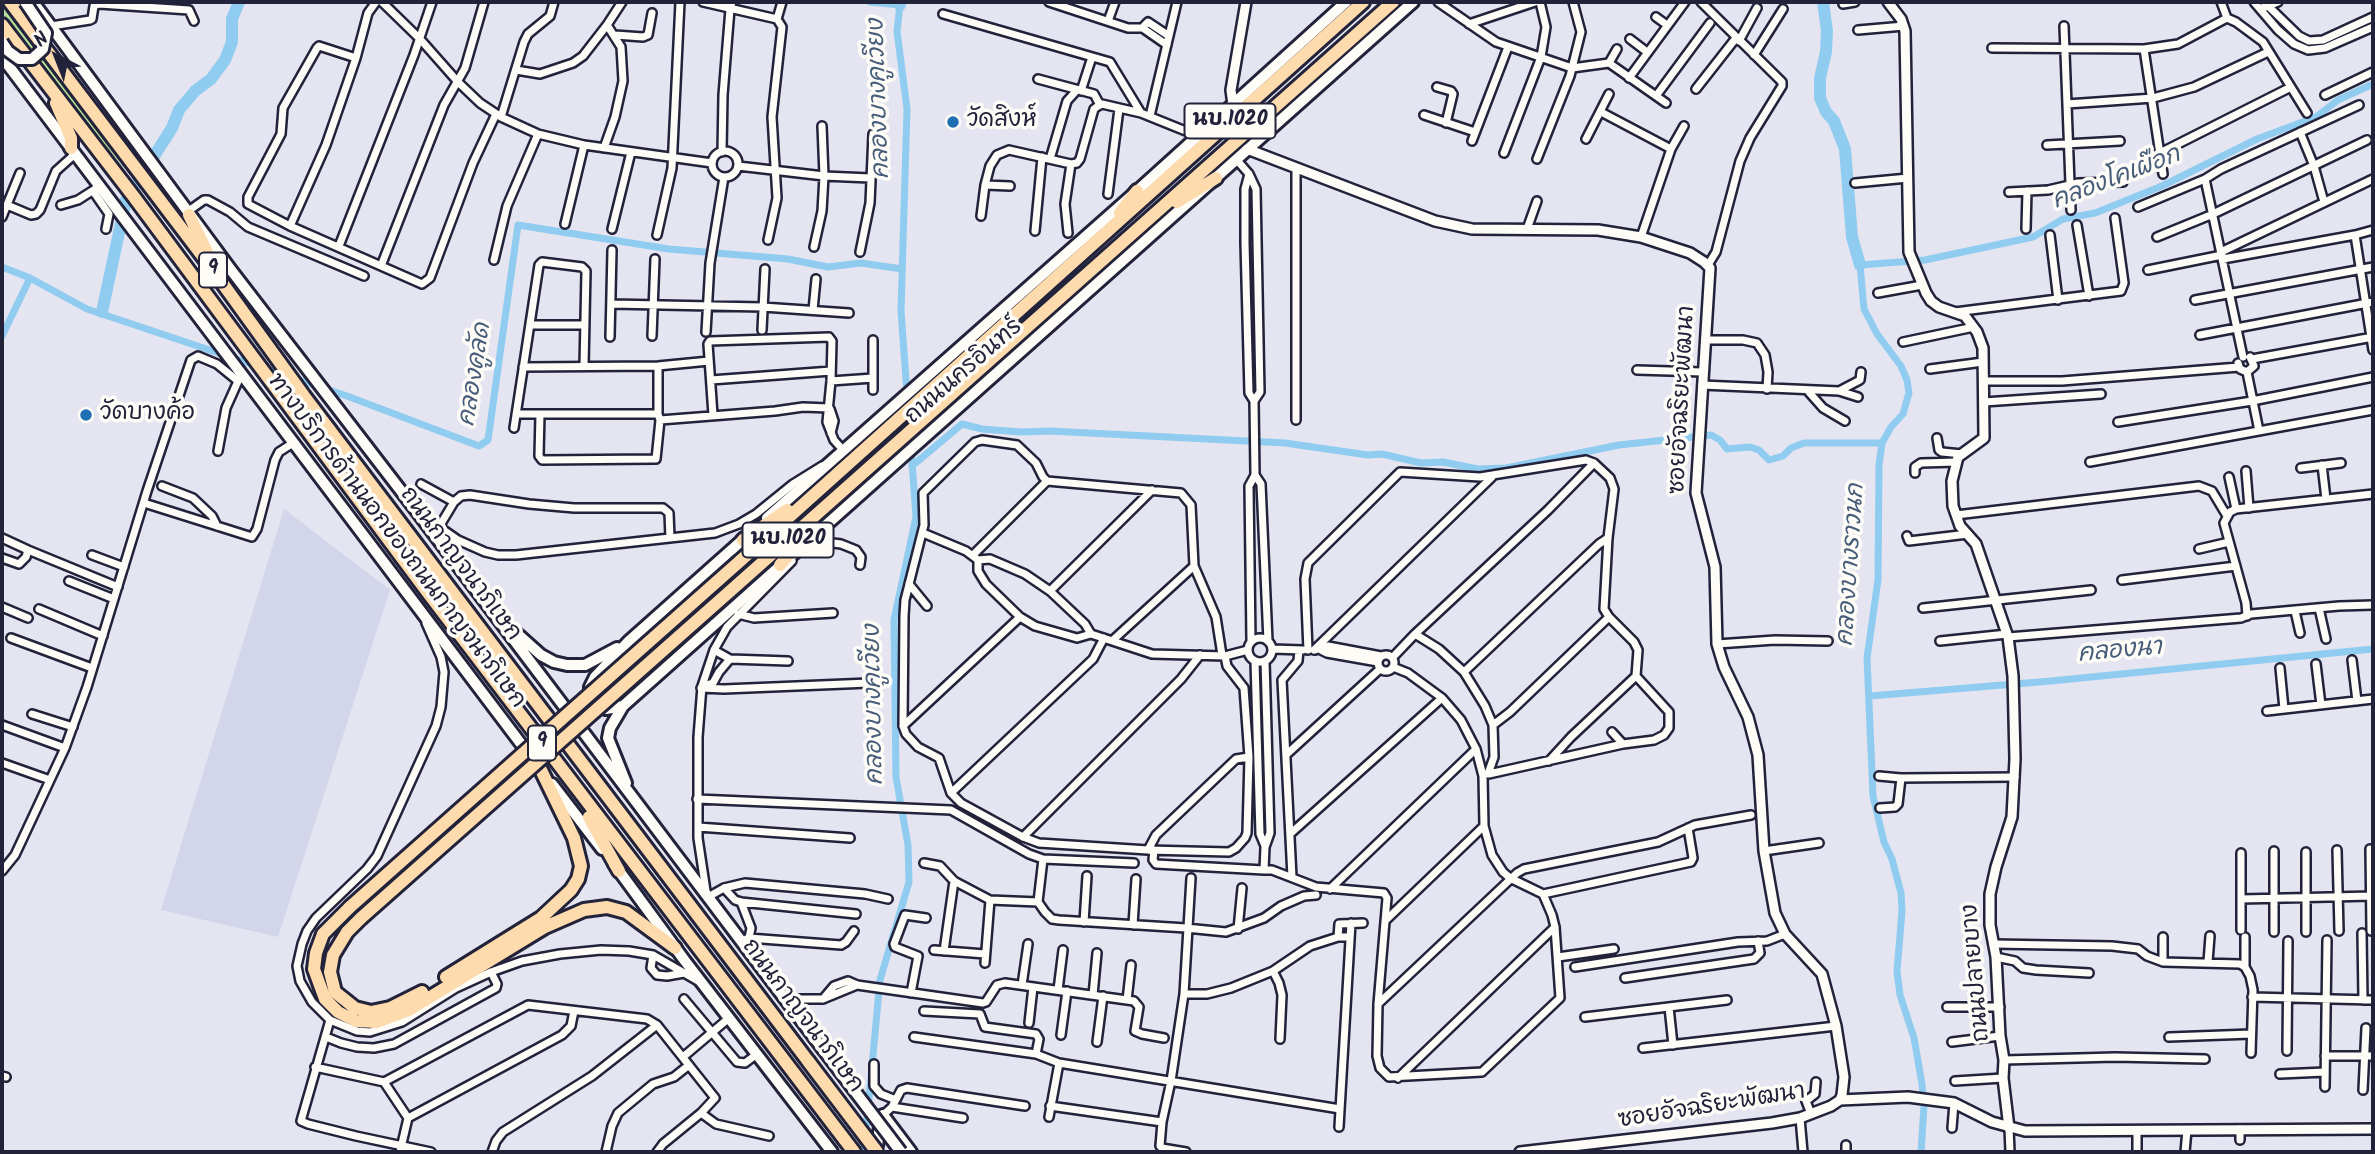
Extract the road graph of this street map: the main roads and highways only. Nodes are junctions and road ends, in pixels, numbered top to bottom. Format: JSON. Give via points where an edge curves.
{"nodes":[{"id":1,"x":10,"y":2,"type":"edge"},
{"id":2,"x":25,"y":2,"type":"edge"},
{"id":3,"x":33,"y":2,"type":"edge"},
{"id":4,"x":1346,"y":2,"type":"edge"},
{"id":5,"x":1363,"y":2,"type":"edge"},
{"id":6,"x":1393,"y":2,"type":"edge"},
{"id":7,"x":1413,"y":2,"type":"edge"},
{"id":8,"x":2,"y":25,"type":"edge"},
{"id":9,"x":2,"y":42,"type":"edge"},
{"id":10,"x":2,"y":57,"type":"edge"},
{"id":11,"x":55,"y":95,"type":"junction"},
{"id":12,"x":73,"y":151,"type":"junction"},
{"id":13,"x":1216,"y":178,"type":"junction"},
{"id":14,"x":1137,"y":191,"type":"junction"},
{"id":15,"x":188,"y":213,"type":"junction"},
{"id":16,"x":1150,"y":218,"type":"junction"},
{"id":17,"x":1098,"y":241,"type":"junction"},
{"id":18,"x":210,"y":266,"type":"junction"},
{"id":19,"x":828,"y":482,"type":"junction"},
{"id":20,"x":839,"y":494,"type":"junction"},
{"id":21,"x":743,"y":540,"type":"junction"},
{"id":22,"x":780,"y":565,"type":"junction"},
{"id":23,"x":491,"y":609,"type":"junction"},
{"id":24,"x":629,"y":641,"type":"junction"},
{"id":25,"x":623,"y":706,"type":"junction"},
{"id":26,"x":541,"y":770,"type":"junction"},
{"id":27,"x":578,"y":790,"type":"junction"},
{"id":28,"x":635,"y":801,"type":"junction"},
{"id":29,"x":619,"y":872,"type":"junction"},
{"id":30,"x":675,"y":948,"type":"junction"},
{"id":31,"x":832,"y":1152,"type":"edge"},
{"id":32,"x":854,"y":1152,"type":"edge"},
{"id":33,"x":877,"y":1152,"type":"edge"},
{"id":34,"x":901,"y":1152,"type":"edge"},
{"id":35,"x":911,"y":1152,"type":"edge"}],
"edges":[{"from":1,"to":18,"type":"main road","name":"ถนนกาญจนาภิเษก","number":"9"},
{"from":2,"to":9,"type":"main road","bridge":true,"via":[[46,33],[44,50],[32,59],[19,59]]},
{"from":3,"to":15,"type":"main road"},
{"from":4,"to":14,"type":"main road","name":"ถนนนครอินทร์","number":"นบ.1020"},
{"from":5,"to":17,"type":"main road","name":"ถนนนครอินทร์","number":"นบ.1020"},
{"from":6,"to":16,"type":"main road","name":"ถนนนครอินทร์","number":"นบ.1020"},
{"from":7,"to":13,"type":"main road","name":"ถนนนครอินทร์","number":"นบ.1020"},
{"from":8,"to":11,"type":"main road","name":"ถนนกาญจนาภิเษก","number":"9"},
{"from":10,"to":12,"type":"main road","name":"ทางบริการด้านนอกของถนนกาญจนาภิเษก"},
{"from":11,"to":12,"type":"main road"},
{"from":11,"to":27,"type":"main road","name":"ถนนกาญจนาภิเษก","number":"9"},
{"from":12,"to":26,"type":"main road","name":"ทางบริการด้านนอกของถนนกาญจนาภิเษก","via":[[97,189],[111,200]]},
{"from":13,"to":16,"type":"main road"},
{"from":13,"to":22,"type":"main road","name":"ถนนนครอินทร์","number":"นบ.1020"},
{"from":14,"to":17,"type":"main road"},
{"from":14,"to":21,"type":"main road","name":"ถนนนครอินทร์","number":"นบ.1020"},
{"from":15,"to":18,"type":"main road"},
{"from":15,"to":23,"type":"main road"},
{"from":16,"to":20,"type":"main road","name":"ถนนนครอินทร์","number":"นบ.1020"},
{"from":17,"to":19,"type":"main road","name":"ถนนนครอินทร์","number":"นบ.1020"},
{"from":18,"to":33,"type":"main road","name":"ถนนกาญจนาภิเษก","number":"9","bridge":true},
{"from":19,"to":21,"type":"main road"},
{"from":19,"to":30,"type":"main road","name":"ถนนนครอินทร์","number":"นบ.1020","bridge":true,"via":[[350,907],[323,934],[314,969],[325,999],[338,1012],[356,1021],[377,1022],[409,1010],[545,926],[584,910],[607,907],[626,912]]},
{"from":20,"to":22,"type":"main road"},
{"from":20,"to":26,"type":"main road","name":"ถนนนครอินทร์","number":"นบ.1020","bridge":true,"via":[[360,918],[338,944],[330,964],[335,992],[347,1003],[371,1012],[411,999],[541,918],[571,890],[581,866],[579,852]]},
{"from":21,"to":24,"type":"main road","number":"นบ.1020"},
{"from":22,"to":25,"type":"main road","name":"ถนนนครอินทร์","number":"นบ.1020"},
{"from":23,"to":24,"type":"main road","number":"นบ.1020","via":[[554,662],[585,665]]},
{"from":23,"to":28,"type":"main road"},
{"from":24,"to":25,"type":"main road","number":"นบ.1020","via":[[590,687],[602,708]]},
{"from":25,"to":28,"type":"main road","name":"ถนนนครอินทร์","number":"นบ.1020","via":[[607,738]]},
{"from":26,"to":29,"type":"main road","name":"ทางบริการด้านนอกของถนนกาญจนาภิเษก"},
{"from":27,"to":29,"type":"main road"},
{"from":27,"to":32,"type":"main road","name":"ถนนกาญจนาภิเษก","number":"9"},
{"from":28,"to":34,"type":"main road","bridge":true,"via":[[746,940]]},
{"from":29,"to":30,"type":"main road","name":"ทางบริการด้านนอกของถนนกาญจนาภิเษก"},
{"from":30,"to":31,"type":"main road","name":"ทางบริการด้านนอกของถนนกาญจนาภิเษก"},
{"from":33,"to":35,"type":"main road","via":[[883,1115]]}]}
